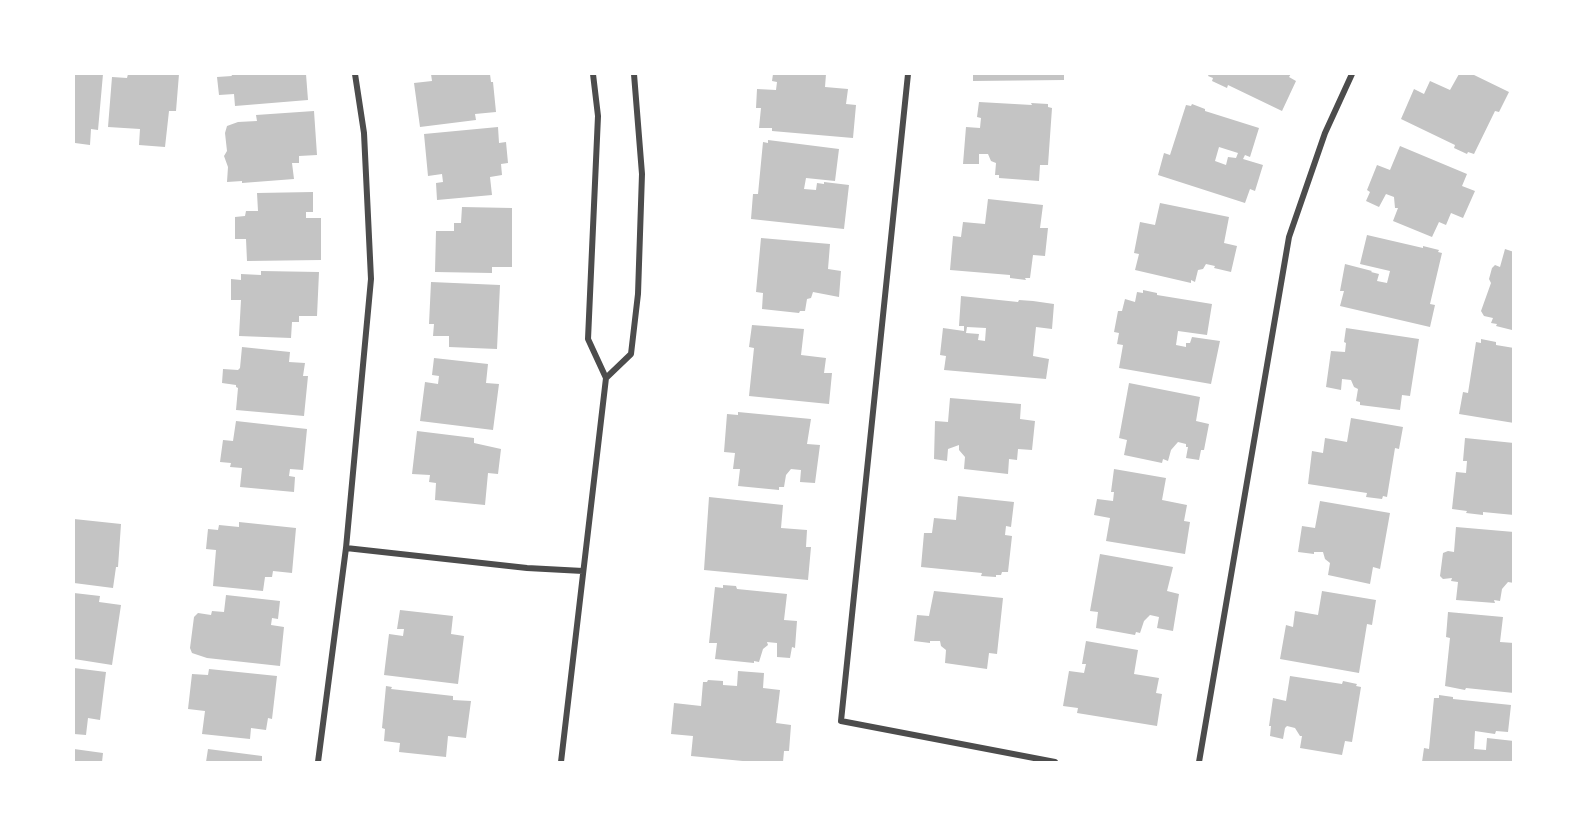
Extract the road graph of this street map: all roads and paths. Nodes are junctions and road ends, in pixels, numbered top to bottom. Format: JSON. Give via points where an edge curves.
{"nodes":[{"id":1,"x":355,"y":74,"type":"edge"},
{"id":2,"x":593,"y":74,"type":"edge"},
{"id":3,"x":634,"y":74,"type":"edge"},
{"id":4,"x":908,"y":74,"type":"edge"},
{"id":5,"x":1352,"y":74,"type":"edge"},
{"id":6,"x":606,"y":378,"type":"junction"},
{"id":7,"x":346,"y":548,"type":"junction"},
{"id":8,"x":583,"y":571,"type":"junction"},
{"id":9,"x":318,"y":762,"type":"edge"},
{"id":10,"x":561,"y":762,"type":"edge"},
{"id":11,"x":1055,"y":762,"type":"edge"},
{"id":12,"x":1199,"y":762,"type":"edge"}],
"edges":[{"from":1,"to":7,"type":"street","via":[[364,133],[371,279]]},
{"from":2,"to":6,"type":"street","via":[[598,116],[588,339]]},
{"from":3,"to":6,"type":"street","via":[[642,174],[638,294],[631,354]]},
{"from":4,"to":11,"type":"street","via":[[841,721]]},
{"from":5,"to":12,"type":"street","via":[[1325,133],[1289,237]]},
{"from":6,"to":8,"type":"street"},
{"from":7,"to":8,"type":"street"},
{"from":7,"to":9,"type":"street"},
{"from":8,"to":10,"type":"street"}]}
